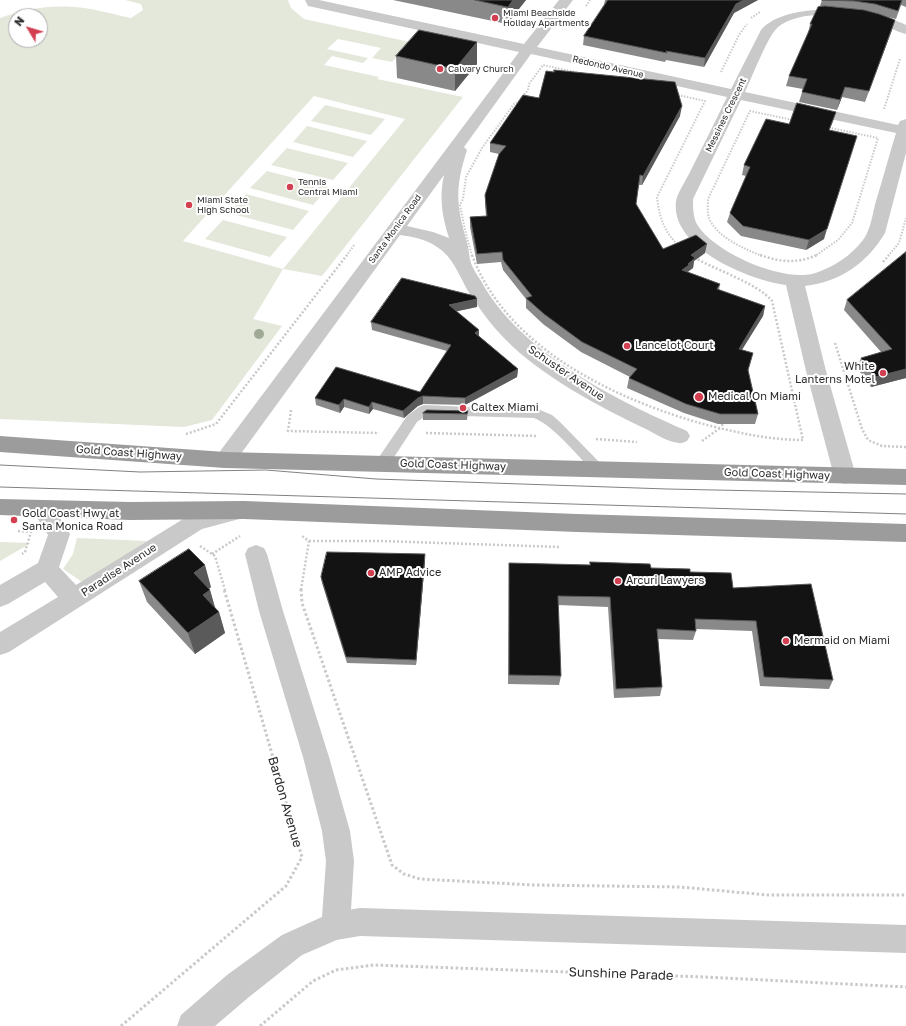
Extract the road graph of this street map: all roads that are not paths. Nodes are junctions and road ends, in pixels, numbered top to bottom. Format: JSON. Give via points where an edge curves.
{"nodes":[{"id":1,"x":312,"y":0,"type":"edge"},
{"id":2,"x":566,"y":0,"type":"edge"},
{"id":3,"x":906,"y":30,"type":"edge"},
{"id":4,"x":528,"y":49,"type":"junction"},
{"id":5,"x":736,"y":96,"type":"junction"},
{"id":6,"x":905,"y":129,"type":"edge"},
{"id":7,"x":464,"y":137,"type":"junction"},
{"id":8,"x":400,"y":223,"type":"junction"},
{"id":9,"x":457,"y":236,"type":"junction"},
{"id":10,"x":462,"y":262,"type":"junction"},
{"id":11,"x":794,"y":280,"type":"junction"},
{"id":12,"x":688,"y":440,"type":"road end"},
{"id":13,"x":0,"y":444,"type":"edge"},
{"id":14,"x":225,"y":460,"type":"junction"},
{"id":15,"x":382,"y":464,"type":"junction"},
{"id":16,"x":599,"y":470,"type":"junction"},
{"id":17,"x":845,"y":476,"type":"junction"},
{"id":18,"x":906,"y":477,"type":"edge"},
{"id":19,"x":0,"y":507,"type":"edge"},
{"id":20,"x":42,"y":508,"type":"junction"},
{"id":21,"x":244,"y":510,"type":"junction"},
{"id":22,"x":906,"y":533,"type":"edge"},
{"id":23,"x":249,"y":544,"type":"road end"},
{"id":24,"x":47,"y":570,"type":"junction"},
{"id":25,"x":0,"y":598,"type":"edge"},
{"id":26,"x":74,"y":599,"type":"junction"},
{"id":27,"x":0,"y":645,"type":"edge"},
{"id":28,"x":336,"y":926,"type":"junction"},
{"id":29,"x":906,"y":939,"type":"edge"},
{"id":30,"x":192,"y":1026,"type":"edge"}],
"edges":[{"from":1,"to":4,"type":"street","name":"Redondo Avenue","via":[[313,3]]},
{"from":2,"to":4,"type":"street","name":"Santa Monica Road"},
{"from":3,"to":5,"type":"street","name":"Messines Crescent","via":[[882,19],[846,10],[816,9],[780,18],[765,35]]},
{"from":4,"to":5,"type":"street","name":"Redondo Avenue"},
{"from":4,"to":7,"type":"street","name":"Santa Monica Road"},
{"from":5,"to":6,"type":"street","name":"Redondo Avenue"},
{"from":5,"to":11,"type":"street","name":"Messines Crescent","via":[[685,198],[684,211],[689,226],[710,248],[746,268]]},
{"from":6,"to":11,"type":"street","name":"Messines Crescent","via":[[876,233],[868,247],[857,258],[837,270],[814,279]]},
{"from":7,"to":8,"type":"street","name":"Santa Monica Road"},
{"from":7,"to":9,"type":"street","name":"Schuster Avenue","via":[[453,166],[450,186],[450,210]]},
{"from":8,"to":9,"type":"street","via":[[440,226]]},
{"from":8,"to":10,"type":"street","name":"Schuster Avenue","via":[[443,242]]},
{"from":8,"to":14,"type":"street","name":"Santa Monica Road"},
{"from":9,"to":10,"type":"street","name":"Schuster Avenue"},
{"from":10,"to":12,"type":"street","name":"Schuster Avenue","via":[[477,290],[499,321],[527,349],[615,406]]},
{"from":11,"to":17,"type":"street"},
{"from":13,"to":14,"type":"highway","name":"Gold Coast Highway"},
{"from":14,"to":15,"type":"highway","name":"Gold Coast Highway"},
{"from":15,"to":16,"type":"highway","name":"Gold Coast Highway"},
{"from":15,"to":16,"type":"lane","via":[[412,419],[424,410],[535,413],[547,418]]},
{"from":16,"to":17,"type":"highway","name":"Gold Coast Highway"},
{"from":17,"to":18,"type":"highway","name":"Gold Coast Highway"},
{"from":19,"to":20,"type":"highway"},
{"from":20,"to":21,"type":"highway","via":[[130,511]]},
{"from":20,"to":24,"type":"street","via":[[59,534]]},
{"from":21,"to":22,"type":"highway"},
{"from":21,"to":26,"type":"street","name":"Paradise Avenue","via":[[196,522]]},
{"from":23,"to":28,"type":"street","via":[[316,757],[336,831],[340,861]]},
{"from":24,"to":25,"type":"street"},
{"from":24,"to":26,"type":"street"},
{"from":26,"to":27,"type":"street","name":"Paradise Avenue"},
{"from":28,"to":29,"type":"street","via":[[360,922]]},
{"from":28,"to":30,"type":"street","via":[[292,945],[238,986]]}]}
